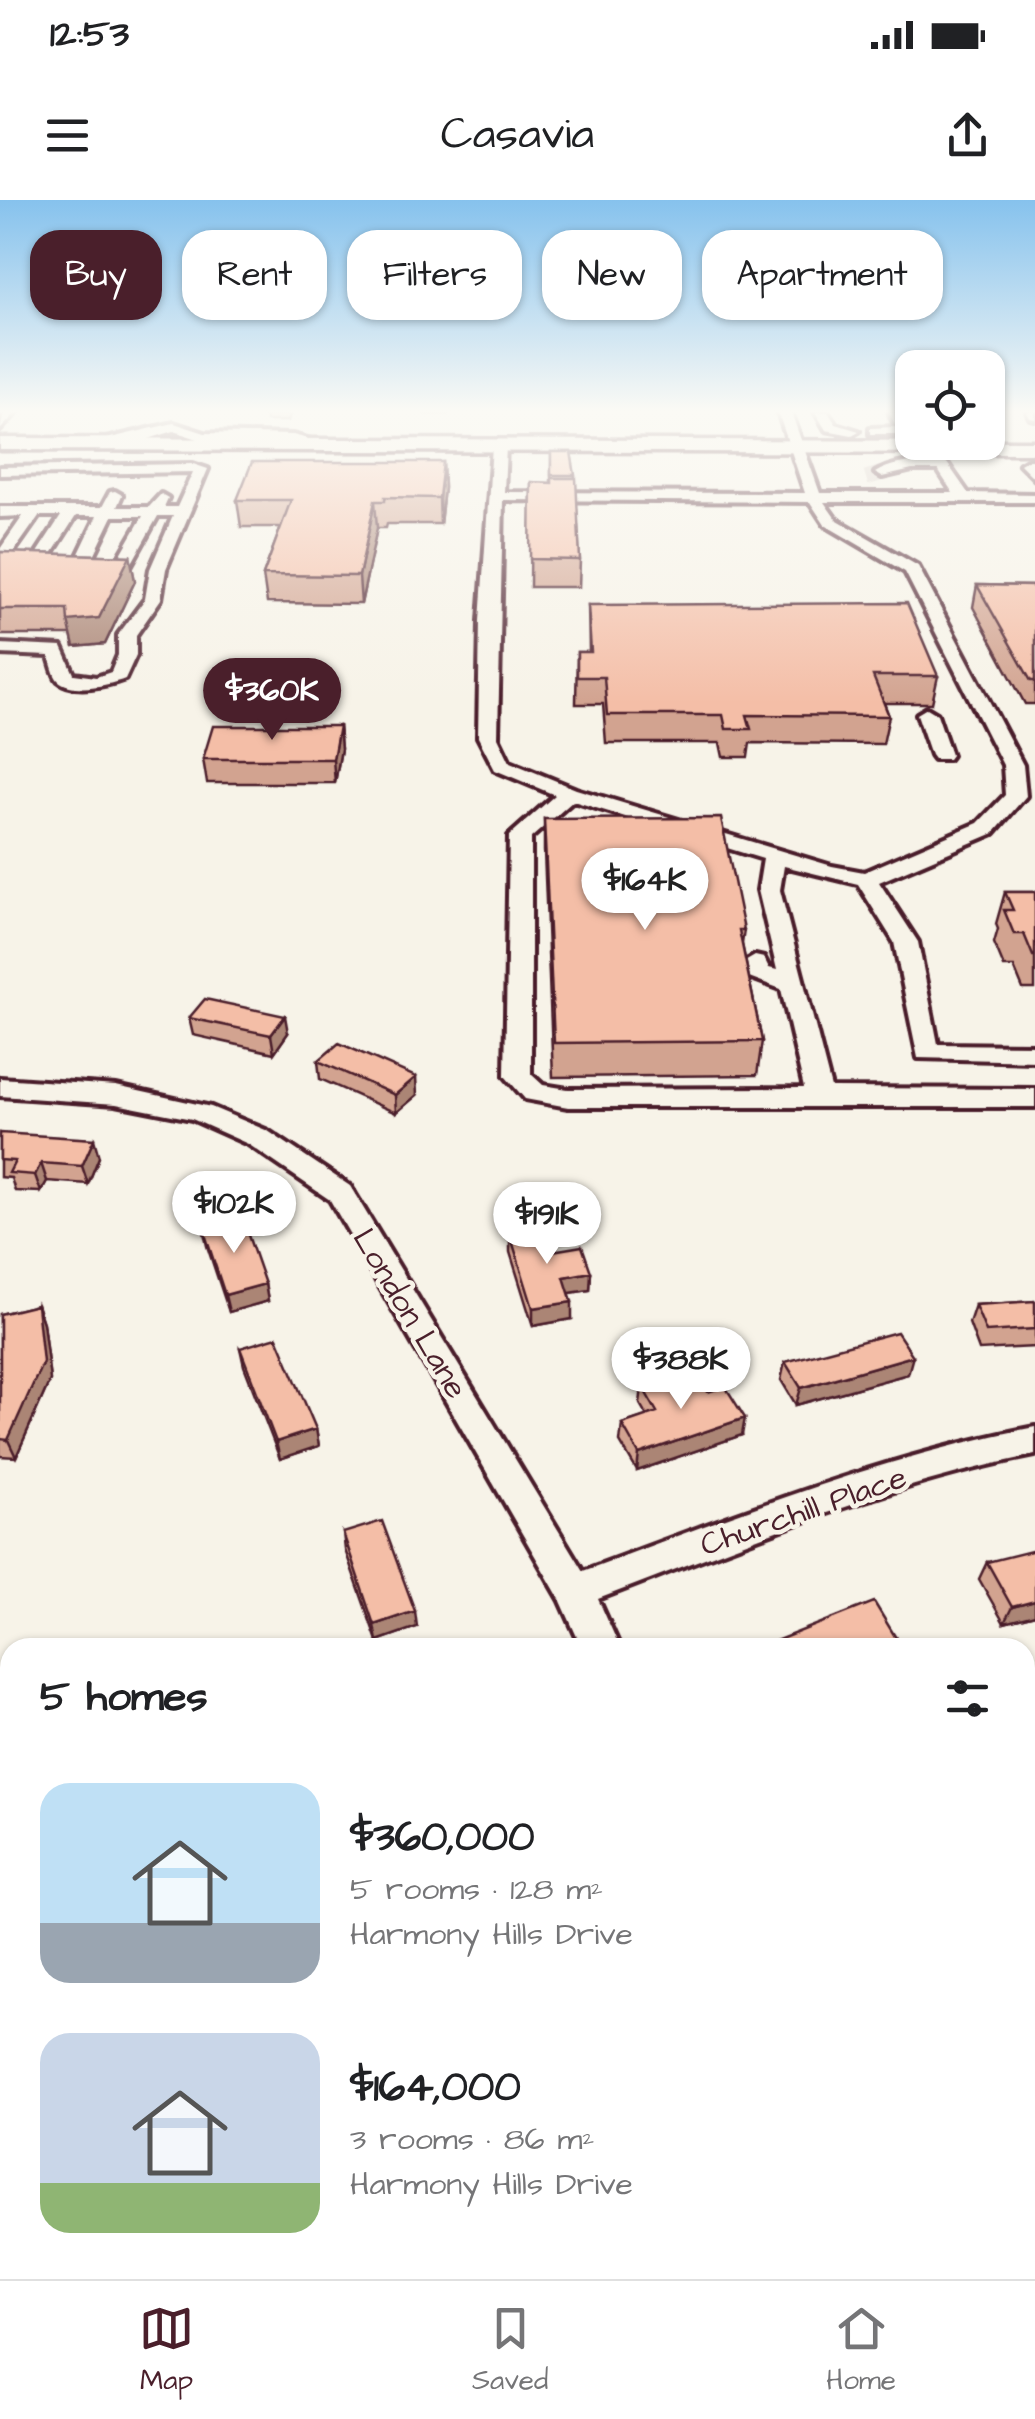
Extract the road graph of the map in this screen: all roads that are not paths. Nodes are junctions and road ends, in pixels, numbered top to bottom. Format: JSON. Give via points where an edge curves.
{"nodes":[{"id":1,"x":31,"y":509,"type":"edge"},
{"id":2,"x":67,"y":509,"type":"edge"},
{"id":3,"x":514,"y":509,"type":"edge"},
{"id":4,"x":822,"y":509,"type":"edge"},
{"id":5,"x":108,"y":510,"type":"joint"},
{"id":6,"x":154,"y":511,"type":"junction"},
{"id":7,"x":183,"y":511,"type":"joint"},
{"id":8,"x":0,"y":560,"type":"edge"},
{"id":9,"x":0,"y":568,"type":"edge"},
{"id":10,"x":36,"y":568,"type":"junction"},
{"id":11,"x":80,"y":568,"type":"junction"},
{"id":12,"x":121,"y":568,"type":"junction"},
{"id":13,"x":158,"y":569,"type":"junction"},
{"id":14,"x":0,"y":649,"type":"edge"},
{"id":15,"x":927,"y":714,"type":"dead end"},
{"id":16,"x":941,"y":755,"type":"dead end"},
{"id":17,"x":1024,"y":764,"type":"edge"},
{"id":18,"x":569,"y":793,"type":"junction"},
{"id":19,"x":775,"y":856,"type":"junction"},
{"id":20,"x":866,"y":878,"type":"junction"},
{"id":21,"x":779,"y":932,"type":"junction"},
{"id":22,"x":792,"y":986,"type":"junction"},
{"id":23,"x":1035,"y":1053,"type":"edge"},
{"id":24,"x":927,"y":1055,"type":"junction"},
{"id":25,"x":0,"y":1087,"type":"edge"},
{"id":26,"x":939,"y":1094,"type":"junction"},
{"id":27,"x":820,"y":1096,"type":"junction"},
{"id":28,"x":1035,"y":1098,"type":"edge"},
{"id":29,"x":1035,"y":1441,"type":"edge"},
{"id":30,"x":575,"y":1591,"type":"junction"},
{"id":31,"x":596,"y":1638,"type":"edge"}],
"edges":[{"from":1,"to":8,"type":"street"},
{"from":2,"to":10,"type":"street"},
{"from":3,"to":18,"type":"street","via":[[488,737],[502,766]]},
{"from":4,"to":17,"type":"street","via":[[830,522],[912,569]]},
{"from":5,"to":6,"type":"street"},
{"from":5,"to":11,"type":"street"},
{"from":6,"to":7,"type":"street"},
{"from":6,"to":12,"type":"street"},
{"from":7,"to":13,"type":"street"},
{"from":9,"to":10,"type":"street"},
{"from":10,"to":11,"type":"street"},
{"from":11,"to":12,"type":"street"},
{"from":12,"to":13,"type":"street"},
{"from":13,"to":14,"type":"street","via":[[153,599],[126,636],[119,675],[96,683],[66,678],[56,651]]},
{"from":15,"to":16,"type":"street"},
{"from":17,"to":20,"type":"street","via":[[1016,796],[986,828]]},
{"from":18,"to":19,"type":"street"},
{"from":18,"to":27,"type":"street","via":[[520,836],[518,1076],[535,1093],[568,1098]]},
{"from":19,"to":20,"type":"street"},
{"from":19,"to":21,"type":"street","via":[[769,890]]},
{"from":20,"to":24,"type":"street","via":[[906,942]]},
{"from":21,"to":22,"type":"street"},
{"from":21,"to":22,"type":"street","via":[[750,938],[753,955],[758,972]]},
{"from":22,"to":27,"type":"street"},
{"from":23,"to":24,"type":"street"},
{"from":24,"to":26,"type":"street","via":[[920,1060],[926,1085]]},
{"from":25,"to":30,"type":"street","name":"London Lane","via":[[108,1093],[228,1122],[288,1154],[340,1193]]},
{"from":26,"to":27,"type":"street"},
{"from":26,"to":28,"type":"street"},
{"from":29,"to":30,"type":"street","name":"Churchill Place","via":[[879,1481]]},
{"from":30,"to":31,"type":"street","name":"London Lane"}]}
